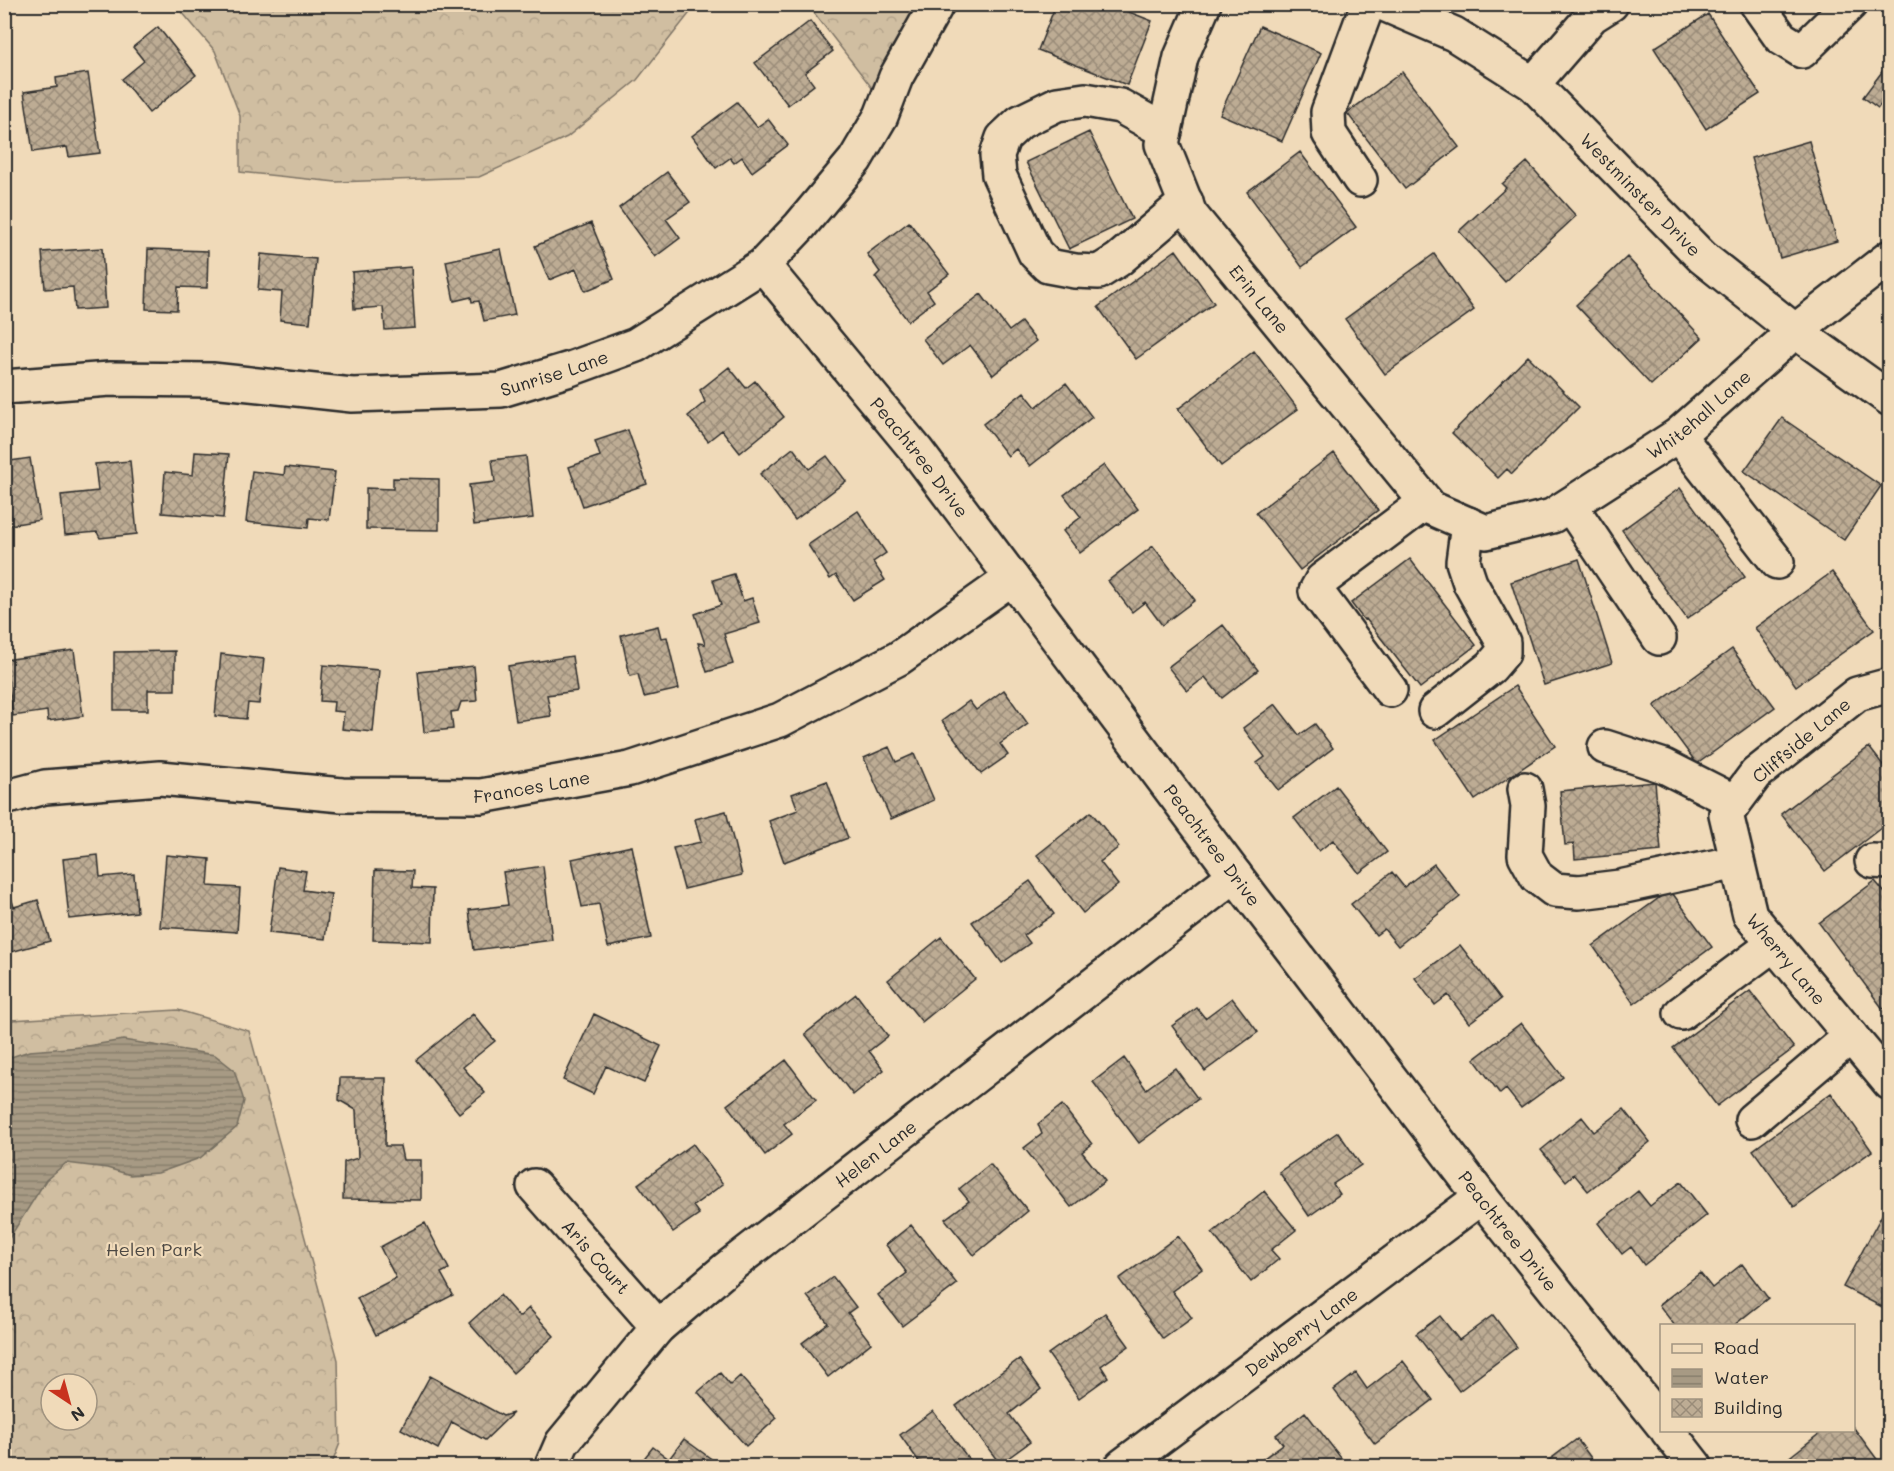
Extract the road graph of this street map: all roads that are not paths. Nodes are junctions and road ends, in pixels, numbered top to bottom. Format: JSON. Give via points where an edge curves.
{"nodes":[{"id":1,"x":937,"y":4,"type":"edge"},
{"id":2,"x":1204,"y":4,"type":"edge"},
{"id":3,"x":1368,"y":4,"type":"edge"},
{"id":4,"x":1383,"y":4,"type":"edge"},
{"id":5,"x":1611,"y":4,"type":"edge"},
{"id":6,"x":1757,"y":4,"type":"edge"},
{"id":7,"x":1850,"y":4,"type":"edge"},
{"id":8,"x":1533,"y":84,"type":"junction"},
{"id":9,"x":1165,"y":131,"type":"junction"},
{"id":10,"x":1359,"y":180,"type":"dead end"},
{"id":11,"x":1186,"y":202,"type":"junction"},
{"id":12,"x":1890,"y":257,"type":"edge"},
{"id":13,"x":763,"y":265,"type":"junction"},
{"id":14,"x":1795,"y":331,"type":"junction"},
{"id":15,"x":4,"y":387,"type":"edge"},
{"id":16,"x":1890,"y":399,"type":"edge"},
{"id":17,"x":1678,"y":435,"type":"junction"},
{"id":18,"x":1426,"y":502,"type":"junction"},
{"id":19,"x":1570,"y":505,"type":"junction"},
{"id":20,"x":1477,"y":528,"type":"junction"},
{"id":21,"x":1777,"y":562,"type":"dead end"},
{"id":22,"x":1012,"y":578,"type":"junction"},
{"id":23,"x":1659,"y":638,"type":"dead end"},
{"id":24,"x":1890,"y":685,"type":"edge"},
{"id":25,"x":1390,"y":690,"type":"dead end"},
{"id":26,"x":1435,"y":711,"type":"dead end"},
{"id":27,"x":1605,"y":747,"type":"dead end"},
{"id":28,"x":1525,"y":789,"type":"dead end"},
{"id":29,"x":4,"y":798,"type":"edge"},
{"id":30,"x":1730,"y":808,"type":"junction"},
{"id":31,"x":1737,"y":862,"type":"junction"},
{"id":32,"x":1235,"y":874,"type":"junction"},
{"id":33,"x":1774,"y":944,"type":"junction"},
{"id":34,"x":1681,"y":1013,"type":"dead end"},
{"id":35,"x":1851,"y":1036,"type":"junction"},
{"id":36,"x":1890,"y":1083,"type":"edge"},
{"id":37,"x":1752,"y":1120,"type":"dead end"},
{"id":38,"x":534,"y":1185,"type":"dead end"},
{"id":39,"x":1481,"y":1197,"type":"junction"},
{"id":40,"x":658,"y":1327,"type":"junction"},
{"id":41,"x":1660,"y":1421,"type":"edge"},
{"id":42,"x":1667,"y":1432,"type":"edge"},
{"id":43,"x":552,"y":1467,"type":"edge"},
{"id":44,"x":1122,"y":1467,"type":"edge"},
{"id":45,"x":1695,"y":1467,"type":"edge"}],
"edges":[{"from":1,"to":13,"type":"street","name":"Sunrise Lane","via":[[855,160]]},
{"from":2,"to":9,"type":"street","name":"Erin Lane","via":[[1181,57]]},
{"from":3,"to":10,"type":"street","via":[[1328,112],[1329,133]]},
{"from":4,"to":8,"type":"street","name":"Westminster Drive","via":[[1454,34]]},
{"from":5,"to":8,"type":"street","via":[[1592,16]]},
{"from":6,"to":7,"type":"street","via":[[1781,38],[1802,51]]},
{"from":8,"to":14,"type":"street","name":"Westminster Drive","via":[[1702,257]]},
{"from":9,"to":11,"type":"street","name":"Erin Lane","via":[[1162,144]]},
{"from":9,"to":11,"type":"street","via":[[1120,106],[1085,100],[1057,104],[1020,123],[1003,138],[997,155],[999,175],[1035,253],[1048,266],[1075,271],[1099,272]]},
{"from":11,"to":18,"type":"street","name":"Erin Lane","via":[[1190,214]]},
{"from":12,"to":14,"type":"street","name":"Whitehall Lane"},
{"from":13,"to":15,"type":"street","name":"Sunrise Lane","via":[[636,345],[501,390],[352,394],[201,380],[110,380]]},
{"from":13,"to":22,"type":"street","name":"Peachtree Drive","via":[[916,450]]},
{"from":14,"to":16,"type":"street","name":"Westminster Drive"},
{"from":14,"to":17,"type":"street","name":"Whitehall Lane"},
{"from":17,"to":19,"type":"street","name":"Whitehall Lane"},
{"from":17,"to":21,"type":"street"},
{"from":18,"to":20,"type":"street","name":"Erin Lane","via":[[1431,508]]},
{"from":18,"to":25,"type":"street","via":[[1322,580],[1316,591]]},
{"from":19,"to":20,"type":"street","name":"Whitehall Lane","via":[[1552,516]]},
{"from":19,"to":23,"type":"street"},
{"from":20,"to":26,"type":"street","via":[[1463,562],[1470,583],[1503,642],[1503,653]]},
{"from":22,"to":29,"type":"street","name":"Frances Lane","via":[[899,658],[780,720],[630,769],[481,796],[342,795],[160,778],[45,787]]},
{"from":22,"to":32,"type":"street","name":"Peachtree Drive"},
{"from":24,"to":30,"type":"street","name":"Cliffside Lane","via":[[1857,694],[1756,774]]},
{"from":27,"to":30,"type":"street","via":[[1664,766]]},
{"from":28,"to":31,"type":"street","via":[[1525,855],[1537,877],[1554,890],[1579,892],[1620,887]]},
{"from":30,"to":31,"type":"street","name":"Wherry Lane"},
{"from":31,"to":33,"type":"street","name":"Wherry Lane","via":[[1750,915]]},
{"from":32,"to":39,"type":"street","name":"Peachtree Drive"},
{"from":32,"to":40,"type":"street","name":"Helen Lane","via":[[735,1261]]},
{"from":33,"to":34,"type":"street"},
{"from":33,"to":35,"type":"street","name":"Wherry Lane"},
{"from":35,"to":36,"type":"street","name":"Wherry Lane"},
{"from":35,"to":37,"type":"street"},
{"from":38,"to":40,"type":"street","name":"Aris Court"},
{"from":39,"to":41,"type":"street","name":"Peachtree Drive"},
{"from":39,"to":44,"type":"street","name":"Dewberry Lane"},
{"from":40,"to":43,"type":"street","name":"Helen Lane","via":[[562,1443]]},
{"from":42,"to":45,"type":"street"}]}
